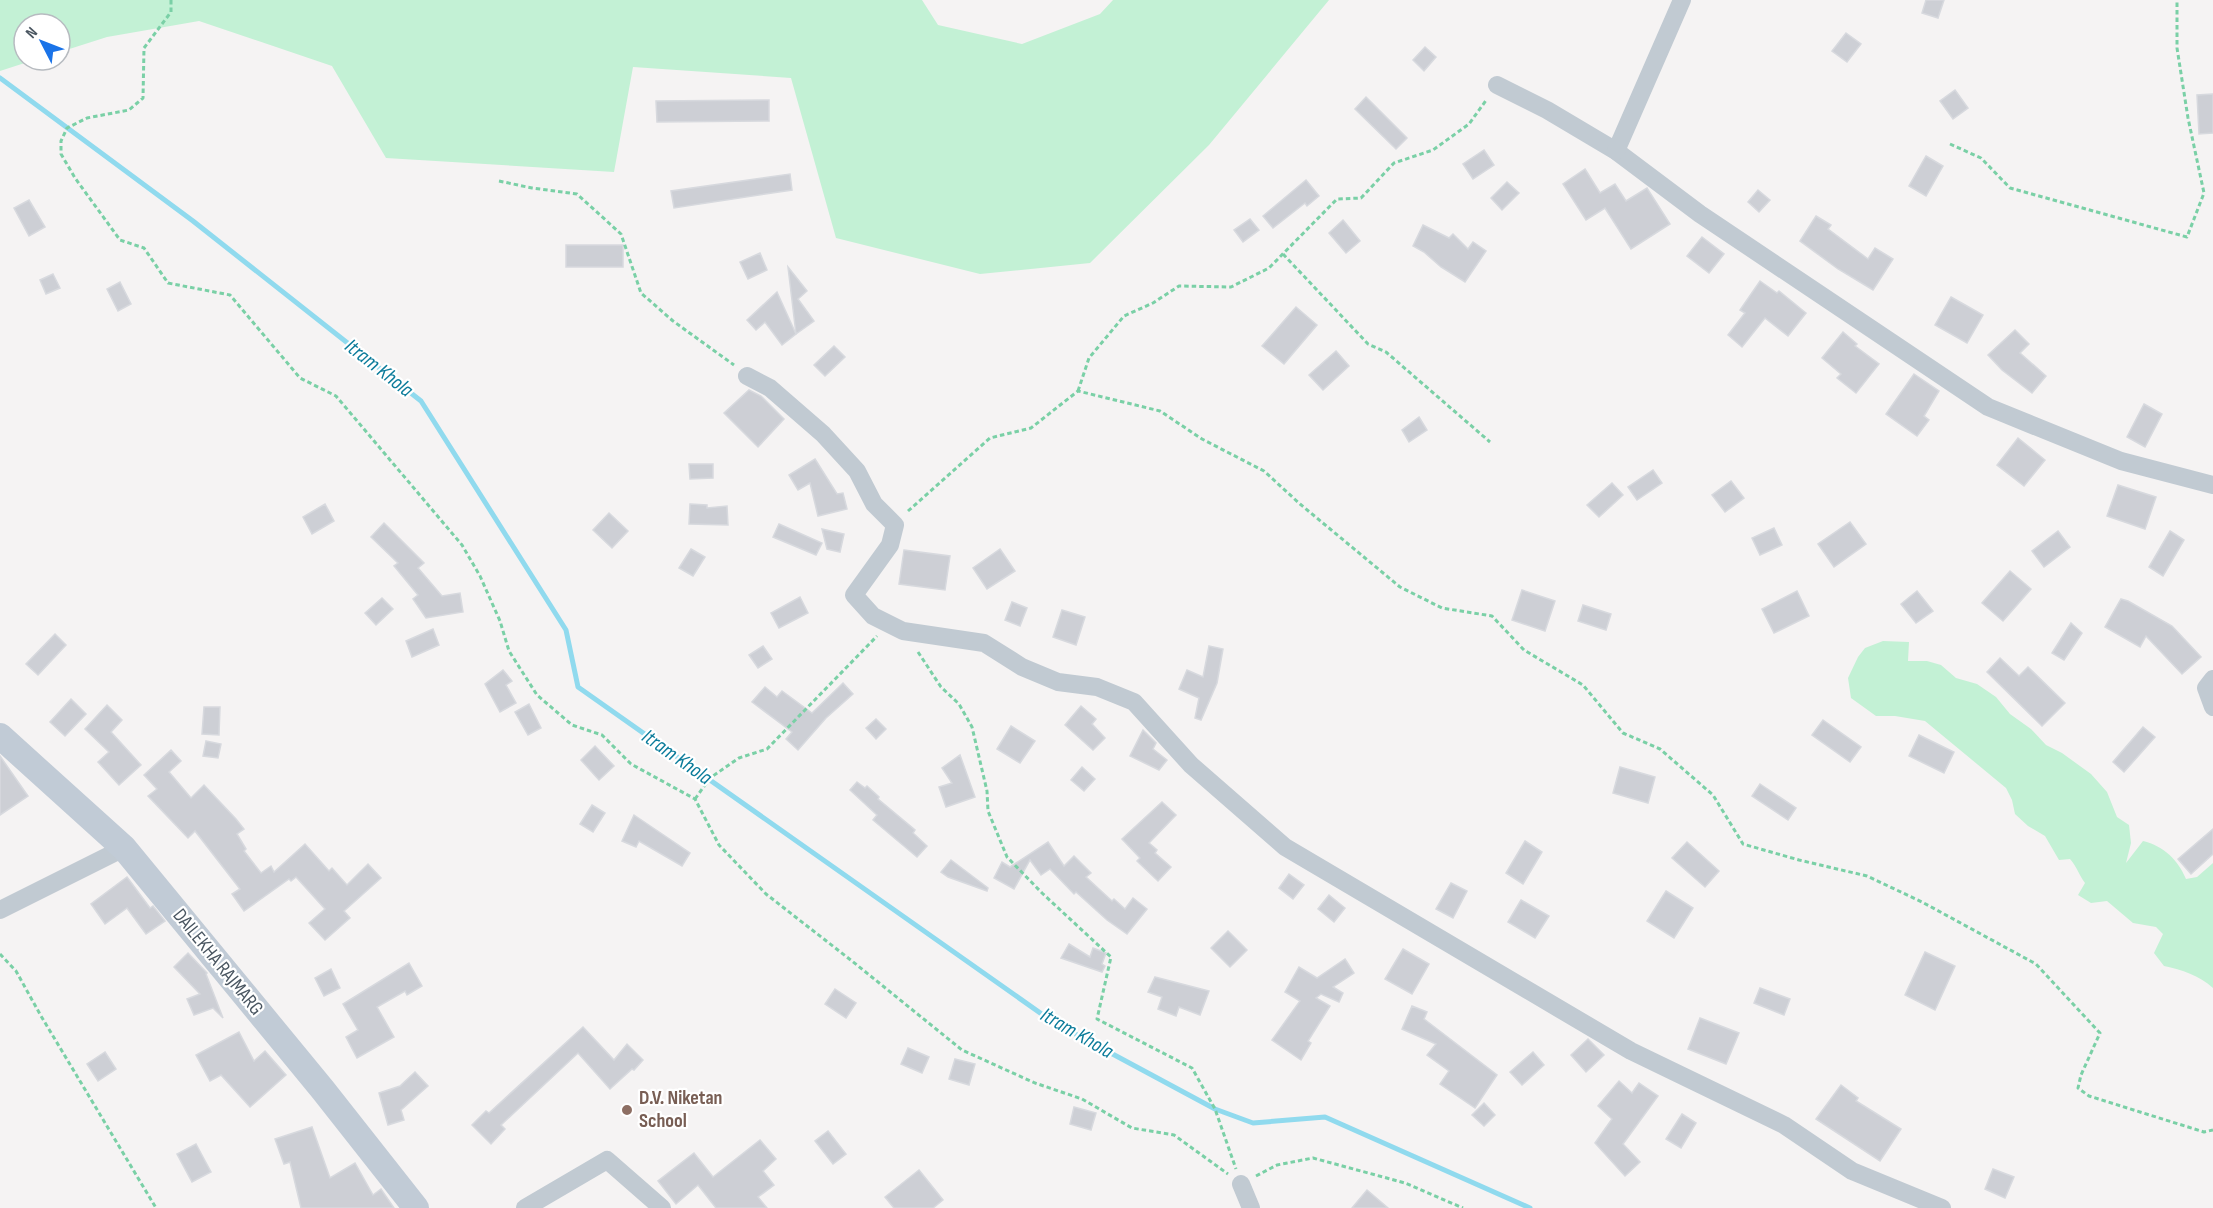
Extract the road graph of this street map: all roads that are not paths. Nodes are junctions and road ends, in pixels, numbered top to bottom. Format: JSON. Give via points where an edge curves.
{"nodes":[{"id":1,"x":1682,"y":0,"type":"edge"},
{"id":2,"x":1497,"y":85,"type":"road end"},
{"id":3,"x":1616,"y":152,"type":"junction"},
{"id":4,"x":747,"y":376,"type":"road end"},
{"id":5,"x":2213,"y":485,"type":"edge"},
{"id":6,"x":2213,"y":679,"type":"edge"},
{"id":7,"x":2213,"y":707,"type":"edge"},
{"id":8,"x":0,"y":736,"type":"edge"},
{"id":9,"x":124,"y":848,"type":"junction"},
{"id":10,"x":0,"y":910,"type":"edge"},
{"id":11,"x":1241,"y":1185,"type":"road end"},
{"id":12,"x":416,"y":1208,"type":"edge"},
{"id":13,"x":525,"y":1208,"type":"edge"},
{"id":14,"x":662,"y":1208,"type":"edge"},
{"id":15,"x":1251,"y":1208,"type":"edge"},
{"id":16,"x":1942,"y":1208,"type":"edge"}],
"edges":[{"from":1,"to":3,"type":"street"},
{"from":2,"to":3,"type":"street"},
{"from":3,"to":5,"type":"street","via":[[1700,214],[1988,407],[2121,461]]},
{"from":4,"to":16,"type":"street","via":[[770,388],[822,434],[857,471],[874,504],[895,525],[890,545],[854,595],[873,616],[903,632],[984,643],[1022,667],[1134,702],[1191,765],[1285,847],[1631,1051],[1784,1125],[1852,1171]]},
{"from":6,"to":7,"type":"street","via":[[2206,688]]},
{"from":8,"to":9,"type":"main road","name":"DAILEKHA RAJMARG"},
{"from":9,"to":10,"type":"street"},
{"from":9,"to":12,"type":"main road","name":"DAILEKHA RAJMARG"},
{"from":11,"to":15,"type":"street"},
{"from":13,"to":14,"type":"street","via":[[607,1160]]}]}
